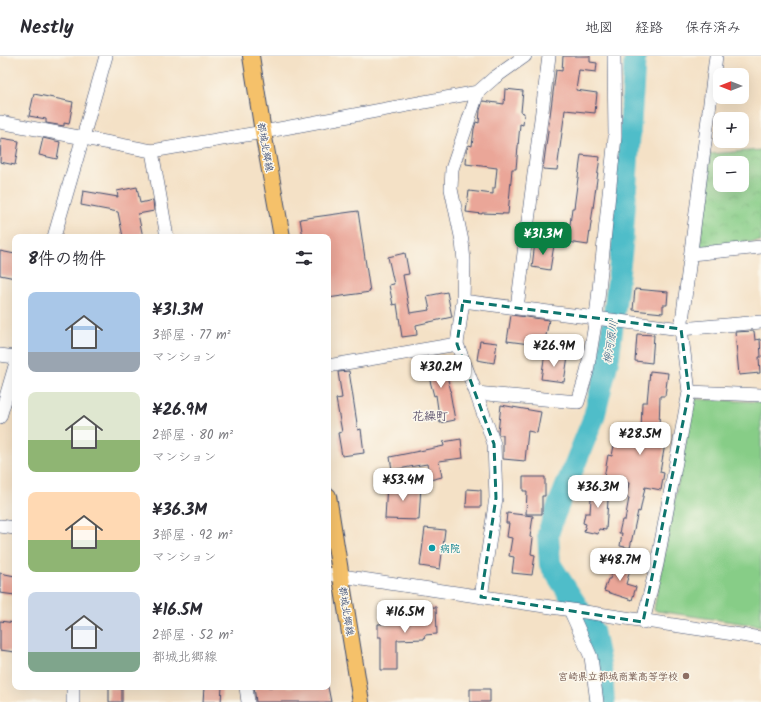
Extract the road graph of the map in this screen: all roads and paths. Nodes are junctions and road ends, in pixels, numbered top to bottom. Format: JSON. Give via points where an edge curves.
{"nodes":[{"id":1,"x":106,"y":56,"type":"edge"},
{"id":2,"x":251,"y":56,"type":"edge"},
{"id":3,"x":525,"y":56,"type":"edge"},
{"id":4,"x":549,"y":56,"type":"edge"},
{"id":5,"x":614,"y":56,"type":"edge"},
{"id":6,"x":716,"y":56,"type":"edge"},
{"id":7,"x":478,"y":92,"type":"junction"},
{"id":8,"x":0,"y":122,"type":"edge"},
{"id":9,"x":263,"y":132,"type":"junction"},
{"id":10,"x":84,"y":137,"type":"junction"},
{"id":11,"x":152,"y":151,"type":"junction"},
{"id":12,"x":55,"y":234,"type":"edge"},
{"id":13,"x":166,"y":234,"type":"edge"},
{"id":14,"x":281,"y":234,"type":"edge"},
{"id":15,"x":761,"y":247,"type":"edge"},
{"id":16,"x":691,"y":254,"type":"junction"},
{"id":17,"x":463,"y":301,"type":"junction"},
{"id":18,"x":517,"y":308,"type":"junction"},
{"id":19,"x":599,"y":319,"type":"junction"},
{"id":20,"x":761,"y":322,"type":"edge"},
{"id":21,"x":681,"y":329,"type":"junction"},
{"id":22,"x":457,"y":344,"type":"junction"},
{"id":23,"x":0,"y":354,"type":"edge"},
{"id":24,"x":12,"y":356,"type":"edge"},
{"id":25,"x":331,"y":365,"type":"edge"},
{"id":26,"x":12,"y":376,"type":"edge"},
{"id":27,"x":689,"y":392,"type":"junction"},
{"id":28,"x":476,"y":393,"type":"junction"},
{"id":29,"x":761,"y":395,"type":"edge"},
{"id":30,"x":0,"y":417,"type":"edge"},
{"id":31,"x":0,"y":526,"type":"edge"},
{"id":32,"x":12,"y":528,"type":"edge"},
{"id":33,"x":331,"y":530,"type":"edge"},
{"id":34,"x":335,"y":575,"type":"edge"},
{"id":35,"x":481,"y":597,"type":"junction"},
{"id":36,"x":570,"y":610,"type":"junction"},
{"id":37,"x":643,"y":622,"type":"junction"},
{"id":38,"x":761,"y":638,"type":"edge"},
{"id":39,"x":73,"y":690,"type":"edge"},
{"id":40,"x":246,"y":690,"type":"edge"},
{"id":41,"x":73,"y":702,"type":"edge"},
{"id":42,"x":248,"y":702,"type":"edge"},
{"id":43,"x":361,"y":702,"type":"edge"},
{"id":44,"x":597,"y":702,"type":"edge"}],
"edges":[{"from":1,"to":10,"type":"street"},
{"from":2,"to":9,"type":"main road","name":"都城北郷線"},
{"from":3,"to":7,"type":"street"},
{"from":4,"to":18,"type":"street"},
{"from":5,"to":19,"type":"street","via":[[615,137]]},
{"from":6,"to":16,"type":"street"},
{"from":7,"to":9,"type":"street"},
{"from":7,"to":17,"type":"street","via":[[452,169],[451,189],[464,261]]},
{"from":8,"to":10,"type":"street"},
{"from":9,"to":11,"type":"street"},
{"from":9,"to":14,"type":"main road","name":"都城北郷線"},
{"from":10,"to":11,"type":"street"},
{"from":10,"to":12,"type":"street"},
{"from":11,"to":13,"type":"street"},
{"from":15,"to":16,"type":"street"},
{"from":16,"to":21,"type":"street"},
{"from":17,"to":18,"type":"street"},
{"from":17,"to":22,"type":"street"},
{"from":18,"to":19,"type":"street"},
{"from":19,"to":21,"type":"street"},
{"from":19,"to":28,"type":"street","via":[[588,372],[578,402]]},
{"from":20,"to":21,"type":"street"},
{"from":21,"to":27,"type":"street"},
{"from":22,"to":25,"type":"street"},
{"from":22,"to":28,"type":"street"},
{"from":23,"to":24,"type":"street"},
{"from":26,"to":30,"type":"street"},
{"from":27,"to":29,"type":"street"},
{"from":27,"to":37,"type":"street","via":[[657,564]]},
{"from":28,"to":35,"type":"street","via":[[494,444],[496,498]]},
{"from":31,"to":32,"type":"street"},
{"from":33,"to":34,"type":"main road","name":"都城北郷線"},
{"from":34,"to":35,"type":"street"},
{"from":34,"to":43,"type":"main road","name":"都城北郷線"},
{"from":35,"to":36,"type":"street"},
{"from":36,"to":37,"type":"street"},
{"from":36,"to":44,"type":"street","via":[[591,657]]},
{"from":37,"to":38,"type":"street"},
{"from":39,"to":41,"type":"street"},
{"from":40,"to":42,"type":"street"}]}
